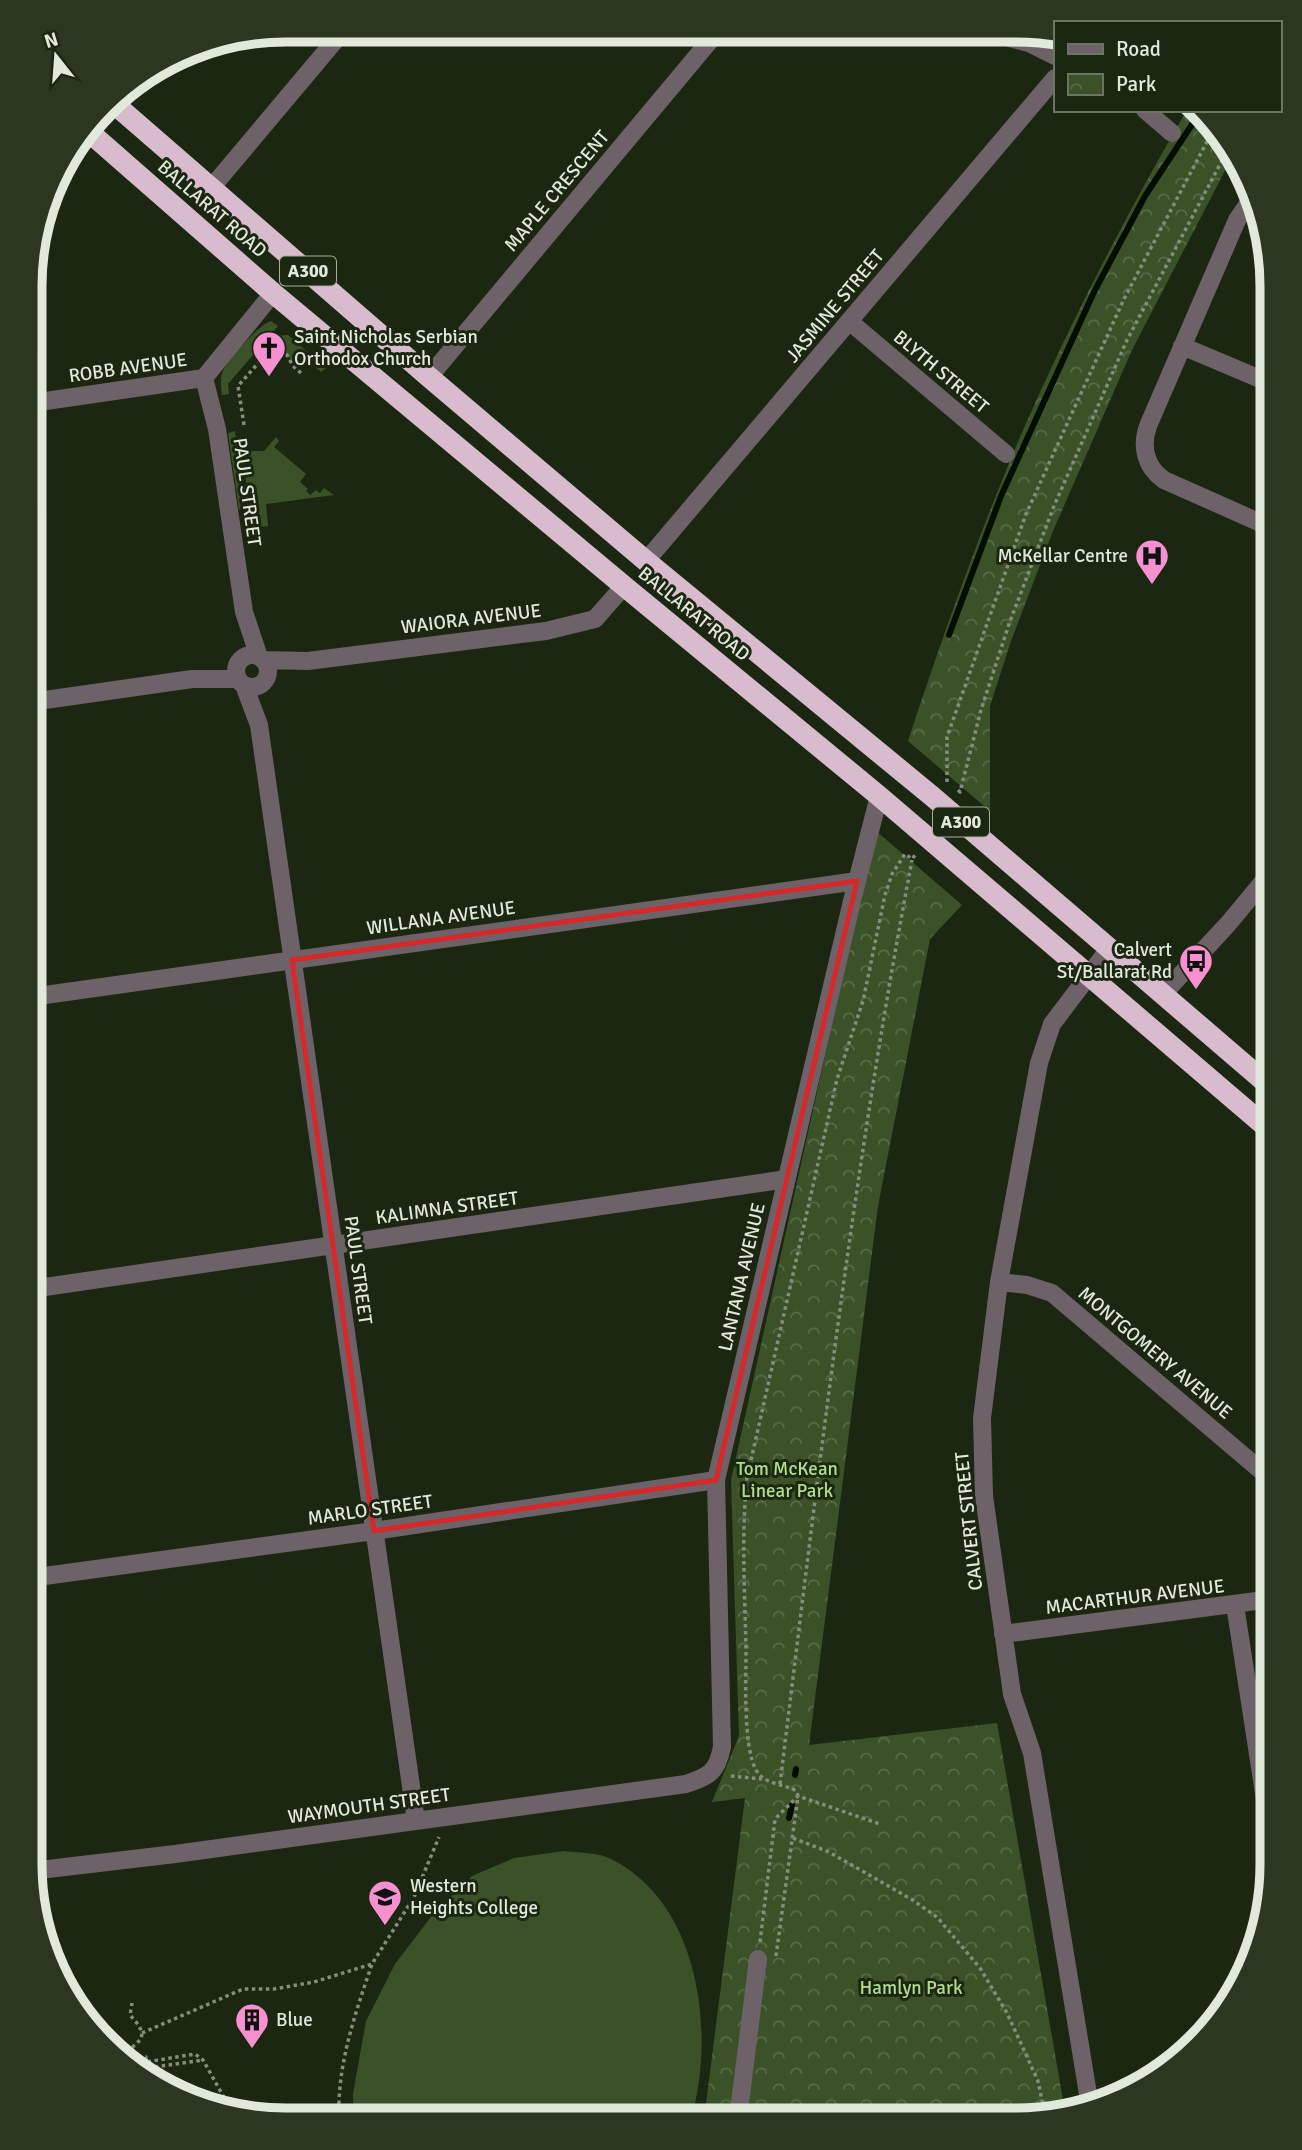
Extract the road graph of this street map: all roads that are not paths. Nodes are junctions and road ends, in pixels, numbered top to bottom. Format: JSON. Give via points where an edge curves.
{"nodes":[{"id":1,"x":334,"y":42,"type":"edge"},
{"id":2,"x":709,"y":42,"type":"edge"},
{"id":3,"x":1028,"y":43,"type":"edge"},
{"id":4,"x":1054,"y":56,"type":"edge"},
{"id":5,"x":1054,"y":79,"type":"edge"},
{"id":6,"x":119,"y":108,"type":"edge"},
{"id":7,"x":1147,"y":112,"type":"edge"},
{"id":8,"x":1172,"y":133,"type":"dead end"},
{"id":9,"x":94,"y":136,"type":"edge"},
{"id":10,"x":212,"y":187,"type":"junction"},
{"id":11,"x":1247,"y":206,"type":"edge"},
{"id":12,"x":273,"y":293,"type":"junction"},
{"id":13,"x":849,"y":321,"type":"junction"},
{"id":14,"x":1182,"y":346,"type":"junction"},
{"id":15,"x":429,"y":377,"type":"junction"},
{"id":16,"x":204,"y":378,"type":"junction"},
{"id":17,"x":1260,"y":379,"type":"edge"},
{"id":18,"x":42,"y":402,"type":"edge"},
{"id":19,"x":1006,"y":454,"type":"dead end"},
{"id":20,"x":1260,"y":523,"type":"edge"},
{"id":21,"x":646,"y":561,"type":"junction"},
{"id":22,"x":624,"y":586,"type":"junction"},
{"id":23,"x":251,"y":671,"type":"junction"},
{"id":24,"x":42,"y":700,"type":"edge"},
{"id":25,"x":879,"y":796,"type":"junction"},
{"id":26,"x":857,"y":881,"type":"junction"},
{"id":27,"x":1260,"y":886,"type":"edge"},
{"id":28,"x":1109,"y":949,"type":"junction"},
{"id":29,"x":292,"y":960,"type":"junction"},
{"id":30,"x":1090,"y":976,"type":"junction"},
{"id":31,"x":42,"y":995,"type":"edge"},
{"id":32,"x":1162,"y":995,"type":"junction"},
{"id":33,"x":1260,"y":1077,"type":"edge"},
{"id":34,"x":1259,"y":1121,"type":"edge"},
{"id":35,"x":787,"y":1179,"type":"junction"},
{"id":36,"x":333,"y":1246,"type":"junction"},
{"id":37,"x":999,"y":1282,"type":"junction"},
{"id":38,"x":42,"y":1287,"type":"edge"},
{"id":39,"x":1259,"y":1469,"type":"edge"},
{"id":40,"x":716,"y":1480,"type":"junction"},
{"id":41,"x":374,"y":1531,"type":"junction"},
{"id":42,"x":42,"y":1576,"type":"edge"},
{"id":43,"x":1259,"y":1602,"type":"edge"},
{"id":44,"x":1235,"y":1605,"type":"junction"},
{"id":45,"x":1003,"y":1634,"type":"junction"},
{"id":46,"x":1259,"y":1761,"type":"edge"},
{"id":47,"x":719,"y":1775,"type":"joint"},
{"id":48,"x":416,"y":1821,"type":"junction"},
{"id":49,"x":42,"y":1870,"type":"edge"},
{"id":50,"x":767,"y":1959,"type":"road end"},
{"id":51,"x":1088,"y":2097,"type":"edge"},
{"id":52,"x":740,"y":2108,"type":"edge"}],
"edges":[{"from":1,"to":10,"type":"street"},
{"from":2,"to":15,"type":"street","name":"MAPLE CRESCENT"},
{"from":3,"to":4,"type":"street"},
{"from":5,"to":13,"type":"street","name":"JASMINE STREET"},
{"from":6,"to":10,"type":"highway","name":"BALLARAT ROAD","number":"A300"},
{"from":7,"to":8,"type":"street"},
{"from":9,"to":12,"type":"highway","name":"BALLARAT ROAD","number":"A300"},
{"from":10,"to":15,"type":"highway","name":"BALLARAT ROAD","number":"A300"},
{"from":11,"to":14,"type":"street"},
{"from":12,"to":16,"type":"street","name":"ROBB AVENUE"},
{"from":12,"to":22,"type":"highway","name":"BALLARAT ROAD","number":"A300"},
{"from":13,"to":19,"type":"street","name":"BLYTH STREET"},
{"from":13,"to":21,"type":"street","name":"JASMINE STREET"},
{"from":14,"to":17,"type":"street"},
{"from":14,"to":20,"type":"street","via":[[1146,430],[1148,462],[1164,480]]},
{"from":15,"to":21,"type":"highway","name":"BALLARAT ROAD","number":"A300"},
{"from":16,"to":18,"type":"street","name":"ROBB AVENUE"},
{"from":16,"to":23,"type":"street","name":"PAUL STREET","via":[[217,429]]},
{"from":21,"to":22,"type":"highway"},
{"from":21,"to":28,"type":"highway","name":"BALLARAT ROAD","number":"A300","via":[[940,789]]},
{"from":22,"to":23,"type":"street","name":"WAIORA AVENUE","via":[[595,619],[546,631]]},
{"from":22,"to":25,"type":"highway","name":"BALLARAT ROAD","number":"A300"},
{"from":23,"to":24,"type":"street","name":"WAIORA AVENUE"},
{"from":23,"to":29,"type":"street","name":"PAUL STREET"},
{"from":25,"to":26,"type":"street","name":"LANTANA AVENUE"},
{"from":25,"to":30,"type":"highway","name":"BALLARAT ROAD","number":"A300"},
{"from":26,"to":29,"type":"street","name":"WILLANA AVENUE"},
{"from":26,"to":35,"type":"street","name":"LANTANA AVENUE"},
{"from":27,"to":32,"type":"street"},
{"from":28,"to":30,"type":"street","name":"CALVERT STREET"},
{"from":28,"to":32,"type":"highway","name":"BALLARAT ROAD","number":"A300"},
{"from":29,"to":31,"type":"street","name":"WILLANA AVENUE"},
{"from":29,"to":36,"type":"street","name":"PAUL STREET"},
{"from":30,"to":34,"type":"highway","name":"BALLARAT ROAD","number":"A300"},
{"from":30,"to":37,"type":"street","name":"CALVERT STREET","via":[[1052,1024],[1039,1063]]},
{"from":32,"to":33,"type":"highway","name":"BALLARAT ROAD","number":"A300"},
{"from":35,"to":36,"type":"street","name":"KALIMNA STREET"},
{"from":35,"to":40,"type":"street","name":"LANTANA AVENUE"},
{"from":36,"to":38,"type":"street","name":"KALIMNA STREET"},
{"from":36,"to":41,"type":"street","name":"PAUL STREET"},
{"from":37,"to":39,"type":"street","name":"MONTGOMERY AVENUE","via":[[1052,1293]]},
{"from":37,"to":45,"type":"street","name":"CALVERT STREET","via":[[982,1451]]},
{"from":40,"to":41,"type":"street","name":"MARLO STREET"},
{"from":40,"to":47,"type":"street","name":"LANTANA AVENUE"},
{"from":41,"to":42,"type":"street","name":"MARLO STREET"},
{"from":41,"to":48,"type":"street","name":"PAUL STREET"},
{"from":43,"to":44,"type":"street","name":"MACARTHUR AVENUE"},
{"from":44,"to":45,"type":"street","name":"MACARTHUR AVENUE"},
{"from":44,"to":46,"type":"street"},
{"from":45,"to":51,"type":"street","name":"CALVERT STREET","via":[[1012,1694],[1032,1753]]},
{"from":47,"to":48,"type":"street","name":"WAYMOUTH STREET","via":[[686,1784]]},
{"from":48,"to":49,"type":"street","name":"WAYMOUTH STREET"},
{"from":50,"to":52,"type":"street"}]}
